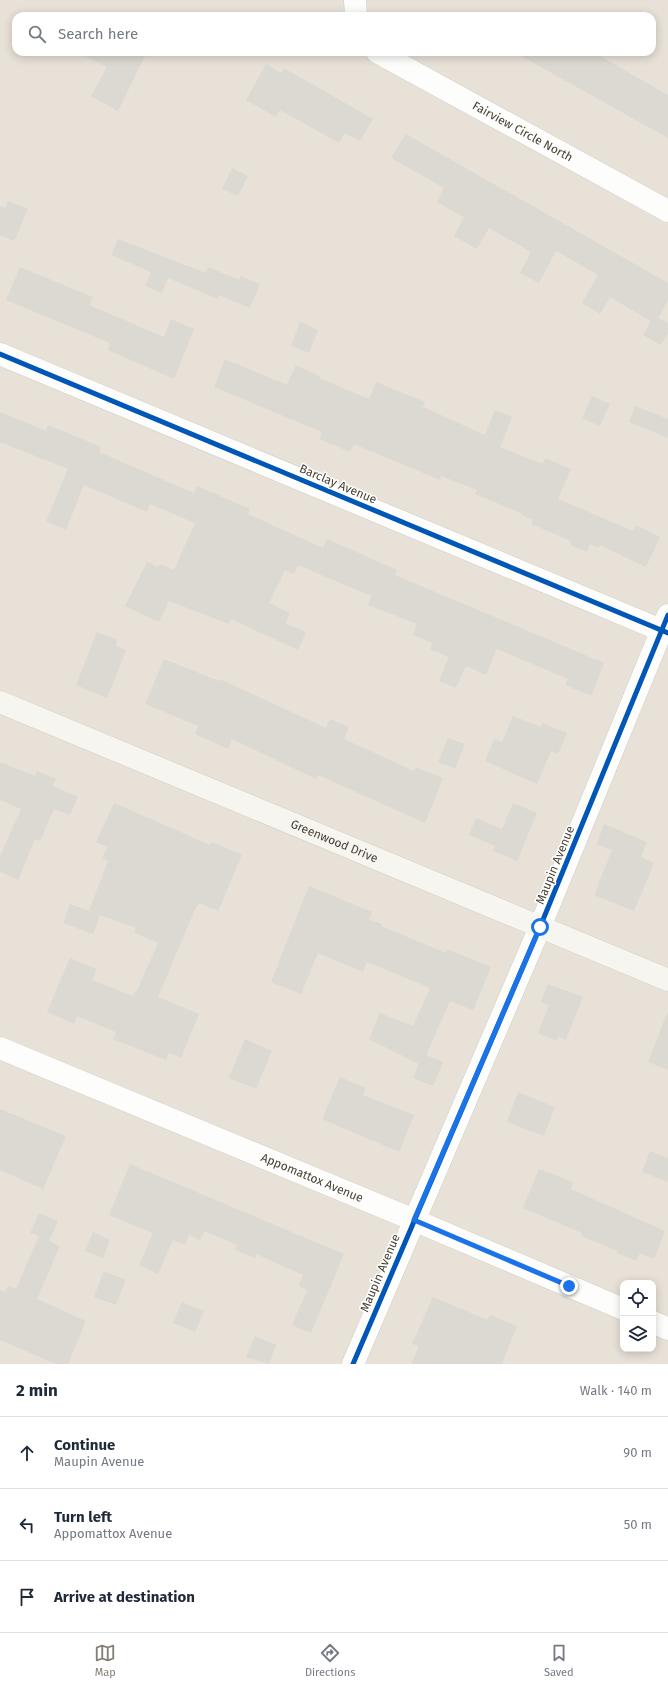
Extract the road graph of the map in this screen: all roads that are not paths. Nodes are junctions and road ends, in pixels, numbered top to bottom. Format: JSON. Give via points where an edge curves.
{"nodes":[{"id":1,"x":355,"y":0,"type":"edge"},
{"id":2,"x":356,"y":12,"type":"edge"},
{"id":3,"x":384,"y":56,"type":"edge"},
{"id":4,"x":668,"y":211,"type":"edge"},
{"id":5,"x":0,"y":354,"type":"edge"},
{"id":6,"x":666,"y":626,"type":"edge"},
{"id":7,"x":0,"y":702,"type":"edge"},
{"id":8,"x":540,"y":927,"type":"junction"},
{"id":9,"x":668,"y":980,"type":"edge"},
{"id":10,"x":0,"y":1048,"type":"edge"},
{"id":11,"x":414,"y":1220,"type":"junction"},
{"id":12,"x":620,"y":1308,"type":"edge"},
{"id":13,"x":656,"y":1323,"type":"edge"},
{"id":14,"x":668,"y":1328,"type":"edge"},
{"id":15,"x":353,"y":1364,"type":"edge"}],
"edges":[{"from":1,"to":2,"type":"street"},
{"from":3,"to":4,"type":"street","name":"Fairview Circle North"},
{"from":5,"to":6,"type":"street","name":"Barclay Avenue"},
{"from":6,"to":8,"type":"street","name":"Maupin Avenue"},
{"from":7,"to":8,"type":"street","name":"Greenwood Drive"},
{"from":8,"to":9,"type":"street","name":"Greenwood Drive"},
{"from":8,"to":11,"type":"street","name":"Maupin Avenue"},
{"from":10,"to":11,"type":"street","name":"Appomattox Avenue"},
{"from":11,"to":12,"type":"street","name":"Appomattox Avenue"},
{"from":11,"to":15,"type":"street","name":"Maupin Avenue"},
{"from":13,"to":14,"type":"street"}]}
